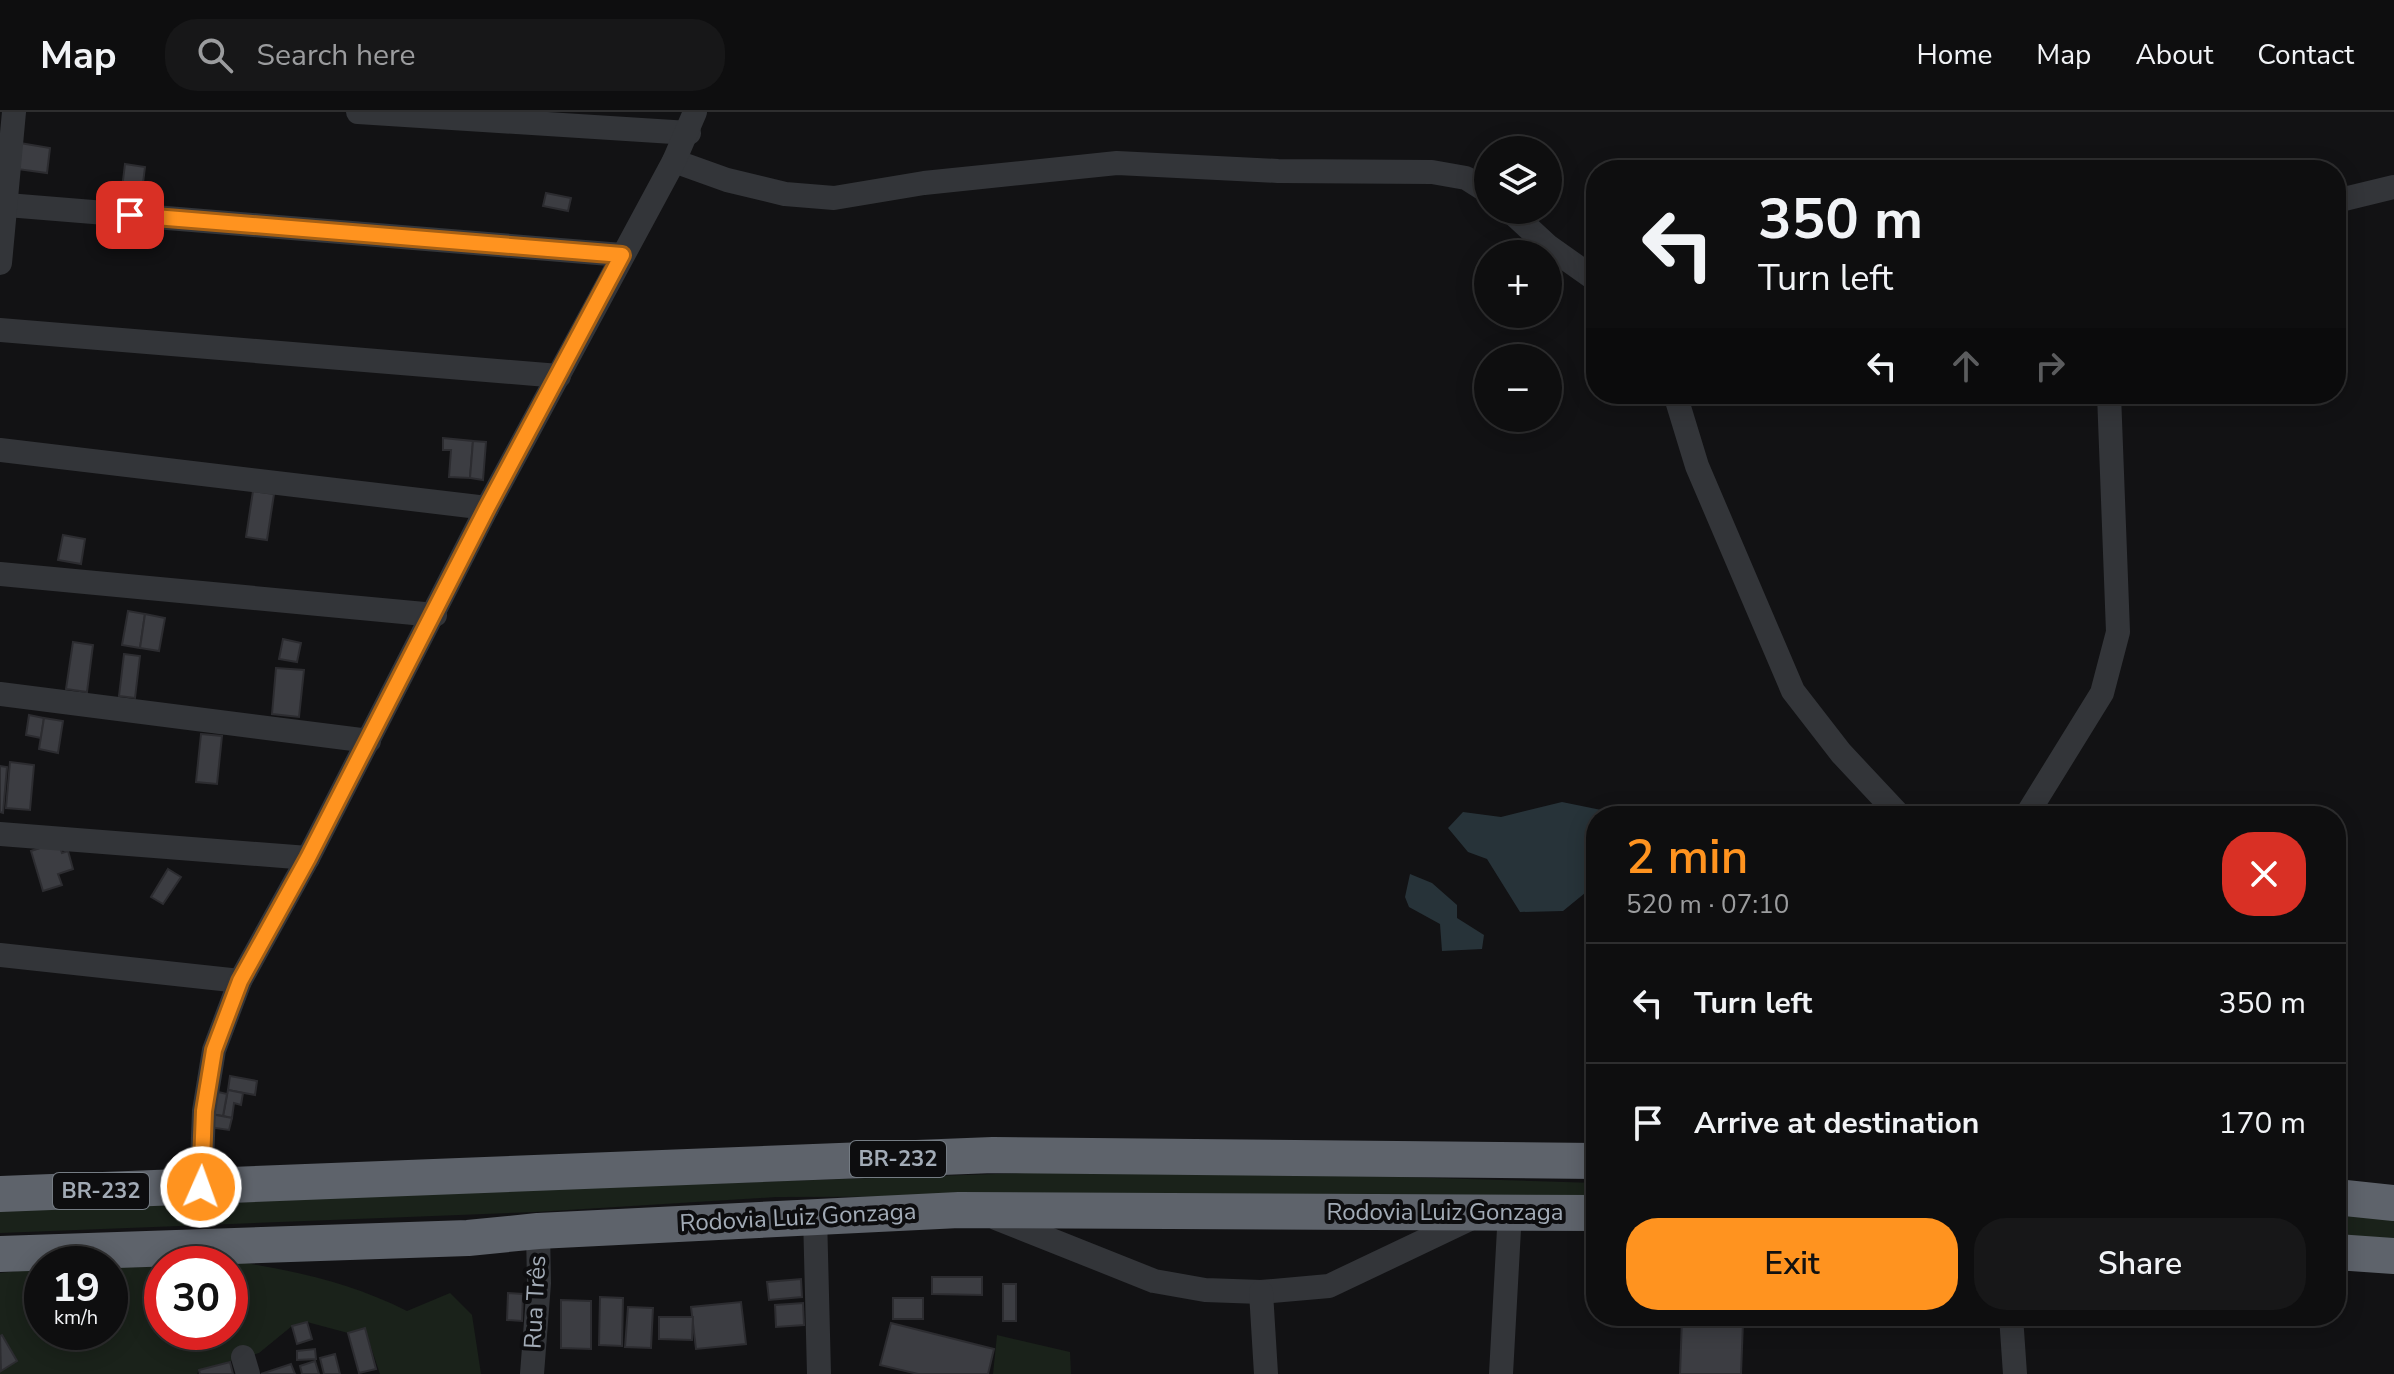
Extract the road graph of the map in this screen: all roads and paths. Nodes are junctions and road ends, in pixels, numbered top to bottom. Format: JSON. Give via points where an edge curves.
{"nodes":[{"id":1,"x":10,"y":112,"type":"edge"},
{"id":2,"x":358,"y":112,"type":"edge"},
{"id":3,"x":692,"y":123,"type":"edge"},
{"id":4,"x":674,"y":161,"type":"junction"},
{"id":5,"x":1474,"y":183,"type":"edge"},
{"id":6,"x":2394,"y":187,"type":"edge"},
{"id":7,"x":2346,"y":199,"type":"edge"},
{"id":8,"x":7,"y":205,"type":"junction"},
{"id":9,"x":1524,"y":224,"type":"edge"},
{"id":10,"x":0,"y":255,"type":"edge"},
{"id":11,"x":622,"y":255,"type":"junction"},
{"id":12,"x":1586,"y":273,"type":"edge"},
{"id":13,"x":0,"y":330,"type":"edge"},
{"id":14,"x":559,"y":376,"type":"junction"},
{"id":15,"x":1678,"y":404,"type":"edge"},
{"id":16,"x":2109,"y":404,"type":"edge"},
{"id":17,"x":0,"y":450,"type":"edge"},
{"id":18,"x":487,"y":508,"type":"junction"},
{"id":19,"x":0,"y":574,"type":"edge"},
{"id":20,"x":435,"y":615,"type":"junction"},
{"id":21,"x":0,"y":694,"type":"edge"},
{"id":22,"x":369,"y":741,"type":"junction"},
{"id":23,"x":1891,"y":806,"type":"edge"},
{"id":24,"x":2032,"y":806,"type":"edge"},
{"id":25,"x":0,"y":834,"type":"edge"},
{"id":26,"x":308,"y":858,"type":"junction"},
{"id":27,"x":0,"y":955,"type":"edge"},
{"id":28,"x":240,"y":981,"type":"junction"},
{"id":29,"x":1586,"y":1161,"type":"edge"},
{"id":30,"x":201,"y":1187,"type":"junction"},
{"id":31,"x":0,"y":1194,"type":"edge"},
{"id":32,"x":2346,"y":1198,"type":"edge"},
{"id":33,"x":2394,"y":1203,"type":"edge"},
{"id":34,"x":959,"y":1210,"type":"junction"},
{"id":35,"x":1497,"y":1212,"type":"junction"},
{"id":36,"x":1586,"y":1213,"type":"edge"},
{"id":37,"x":815,"y":1215,"type":"junction"},
{"id":38,"x":538,"y":1231,"type":"junction"},
{"id":39,"x":2346,"y":1253,"type":"edge"},
{"id":40,"x":0,"y":1254,"type":"edge"},
{"id":41,"x":2394,"y":1256,"type":"edge"},
{"id":42,"x":1261,"y":1292,"type":"junction"},
{"id":43,"x":2012,"y":1326,"type":"edge"},
{"id":44,"x":532,"y":1374,"type":"edge"},
{"id":45,"x":819,"y":1374,"type":"edge"},
{"id":46,"x":1266,"y":1374,"type":"edge"},
{"id":47,"x":1501,"y":1374,"type":"edge"},
{"id":48,"x":2015,"y":1374,"type":"edge"}],
"edges":[{"from":1,"to":8,"type":"street"},
{"from":2,"to":3,"type":"street"},
{"from":3,"to":4,"type":"street"},
{"from":4,"to":5,"type":"street","via":[[756,187],[834,198],[1117,163],[1432,172]]},
{"from":4,"to":11,"type":"street"},
{"from":6,"to":7,"type":"street"},
{"from":8,"to":10,"type":"street"},
{"from":8,"to":11,"type":"street"},
{"from":9,"to":12,"type":"street"},
{"from":11,"to":14,"type":"street"},
{"from":13,"to":14,"type":"street"},
{"from":14,"to":18,"type":"street"},
{"from":15,"to":23,"type":"street","via":[[1697,466],[1793,691]]},
{"from":16,"to":24,"type":"street","via":[[2118,632],[2102,693]]},
{"from":17,"to":18,"type":"street"},
{"from":18,"to":20,"type":"street"},
{"from":19,"to":20,"type":"street"},
{"from":20,"to":22,"type":"street"},
{"from":21,"to":22,"type":"street"},
{"from":22,"to":26,"type":"street"},
{"from":25,"to":26,"type":"street"},
{"from":26,"to":28,"type":"street"},
{"from":27,"to":28,"type":"street"},
{"from":28,"to":30,"type":"street","via":[[214,1050],[204,1111]]},
{"from":29,"to":30,"type":"highway","number":"BR-232","via":[[993,1155]]},
{"from":30,"to":31,"type":"highway","number":"BR-232"},
{"from":32,"to":33,"type":"highway"},
{"from":34,"to":35,"type":"highway","name":"Rodovia Luiz Gonzaga","number":"BR-232"},
{"from":34,"to":37,"type":"highway","name":"Rodovia Luiz Gonzaga","number":"BR-232"},
{"from":34,"to":42,"type":"street","via":[[1011,1222],[1154,1281]]},
{"from":35,"to":36,"type":"highway","name":"Rodovia Luiz Gonzaga","number":"BR-232"},
{"from":35,"to":42,"type":"street","via":[[1329,1286]]},
{"from":35,"to":47,"type":"street"},
{"from":37,"to":38,"type":"highway","name":"Rodovia Luiz Gonzaga","number":"BR-232"},
{"from":37,"to":45,"type":"street"},
{"from":38,"to":40,"type":"highway","name":"Rodovia Luiz Gonzaga","number":"BR-232","via":[[468,1238]]},
{"from":38,"to":44,"type":"street","name":"Rua Três"},
{"from":39,"to":41,"type":"highway"},
{"from":42,"to":46,"type":"street"},
{"from":43,"to":48,"type":"street"}]}
